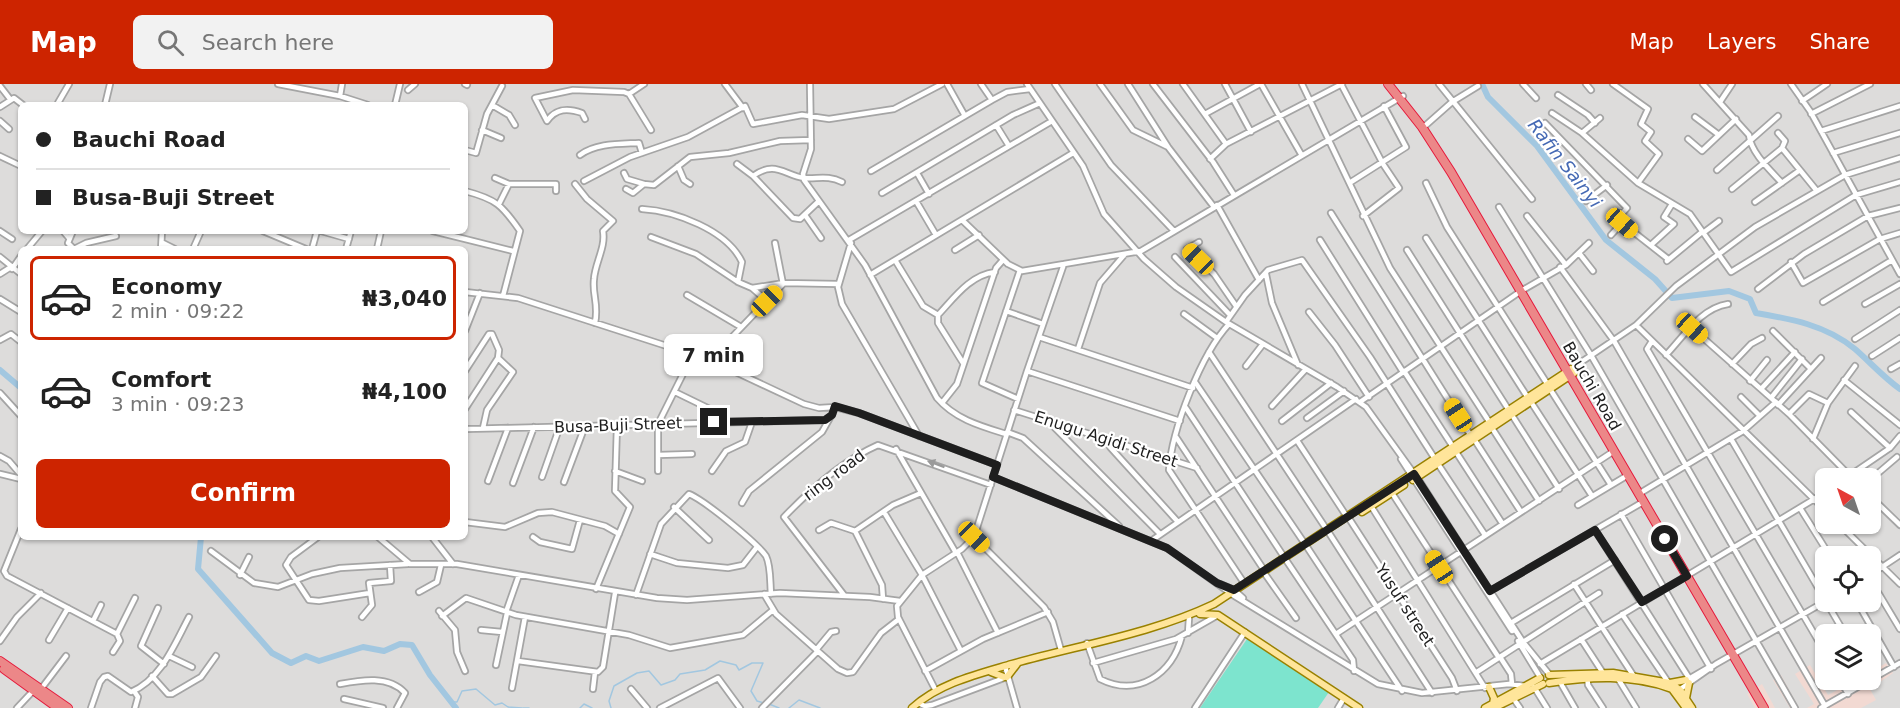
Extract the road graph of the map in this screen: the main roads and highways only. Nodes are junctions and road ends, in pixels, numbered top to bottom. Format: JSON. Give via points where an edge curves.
{"nodes":[{"id":1,"x":1388,"y":84,"type":"edge"},
{"id":2,"x":1393,"y":84,"type":"edge"},
{"id":3,"x":1401,"y":97,"type":"junction"},
{"id":4,"x":1522,"y":290,"type":"junction"},
{"id":5,"x":1572,"y":372,"type":"junction"},
{"id":6,"x":1414,"y":477,"type":"junction"},
{"id":7,"x":1348,"y":518,"type":"junction"},
{"id":8,"x":1264,"y":572,"type":"junction"},
{"id":9,"x":1688,"y":575,"type":"junction"},
{"id":10,"x":1234,"y":593,"type":"junction"},
{"id":11,"x":1217,"y":606,"type":"junction"},
{"id":12,"x":1200,"y":614,"type":"junction"},
{"id":13,"x":1218,"y":615,"type":"junction"},
{"id":14,"x":1179,"y":619,"type":"junction"},
{"id":15,"x":0,"y":661,"type":"edge"},
{"id":16,"x":1020,"y":662,"type":"junction"},
{"id":17,"x":0,"y":667,"type":"edge"},
{"id":18,"x":984,"y":672,"type":"junction"},
{"id":19,"x":1587,"y":676,"type":"junction"},
{"id":20,"x":1617,"y":676,"type":"junction"},
{"id":21,"x":1543,"y":681,"type":"junction"},
{"id":22,"x":33,"y":687,"type":"junction"},
{"id":23,"x":1487,"y":687,"type":"road end"},
{"id":24,"x":1673,"y":687,"type":"junction"},
{"id":25,"x":1686,"y":698,"type":"junction"},
{"id":26,"x":1493,"y":706,"type":"edge"},
{"id":27,"x":58,"y":708,"type":"edge"},
{"id":28,"x":68,"y":708,"type":"edge"},
{"id":29,"x":912,"y":708,"type":"edge"},
{"id":30,"x":1359,"y":708,"type":"edge"},
{"id":31,"x":1485,"y":708,"type":"edge"},
{"id":32,"x":1686,"y":708,"type":"edge"},
{"id":33,"x":1692,"y":708,"type":"edge"},
{"id":34,"x":1765,"y":708,"type":"edge"}],
"edges":[{"from":1,"to":3,"type":"highway","name":"Bauchi Road"},
{"from":2,"to":3,"type":"highway","name":"Bauchi Road"},
{"from":3,"to":4,"type":"highway","name":"Bauchi Road"},
{"from":3,"to":4,"type":"highway","name":"Bauchi Road","via":[[1426,125]]},
{"from":4,"to":5,"type":"highway","name":"Bauchi Road"},
{"from":5,"to":6,"type":"main road"},
{"from":5,"to":9,"type":"highway","name":"Bauchi Road"},
{"from":5,"to":9,"type":"highway","name":"Bauchi Road"},
{"from":6,"to":7,"type":"main road"},
{"from":6,"to":7,"type":"main road"},
{"from":7,"to":8,"type":"main road"},
{"from":8,"to":10,"type":"main road"},
{"from":8,"to":10,"type":"main road"},
{"from":9,"to":34,"type":"highway","name":"Bauchi Road"},
{"from":10,"to":11,"type":"main road"},
{"from":10,"to":14,"type":"main road"},
{"from":11,"to":12,"type":"main road"},
{"from":11,"to":13,"type":"main road"},
{"from":12,"to":13,"type":"main road"},
{"from":12,"to":14,"type":"main road"},
{"from":13,"to":30,"type":"main road"},
{"from":14,"to":16,"type":"main road"},
{"from":15,"to":22,"type":"highway"},
{"from":16,"to":18,"type":"main road"},
{"from":16,"to":18,"type":"main road","via":[[1005,677]]},
{"from":17,"to":22,"type":"highway"},
{"from":18,"to":29,"type":"main road","via":[[936,691]]},
{"from":19,"to":20,"type":"main road"},
{"from":19,"to":20,"type":"main road"},
{"from":19,"to":21,"type":"main road"},
{"from":19,"to":21,"type":"main road","via":[[1549,674],[1551,679]]},
{"from":20,"to":24,"type":"main road"},
{"from":20,"to":24,"type":"main road","via":[[1633,675]]},
{"from":21,"to":26,"type":"main road"},
{"from":21,"to":26,"type":"main road","via":[[1526,686]]},
{"from":22,"to":27,"type":"highway"},
{"from":22,"to":28,"type":"highway"},
{"from":23,"to":26,"type":"main road","via":[[1494,698]]},
{"from":24,"to":25,"type":"main road"},
{"from":24,"to":25,"type":"main road","via":[[1688,680]]},
{"from":24,"to":32,"type":"main road"},
{"from":25,"to":33,"type":"main road"},
{"from":26,"to":31,"type":"main road"}]}
